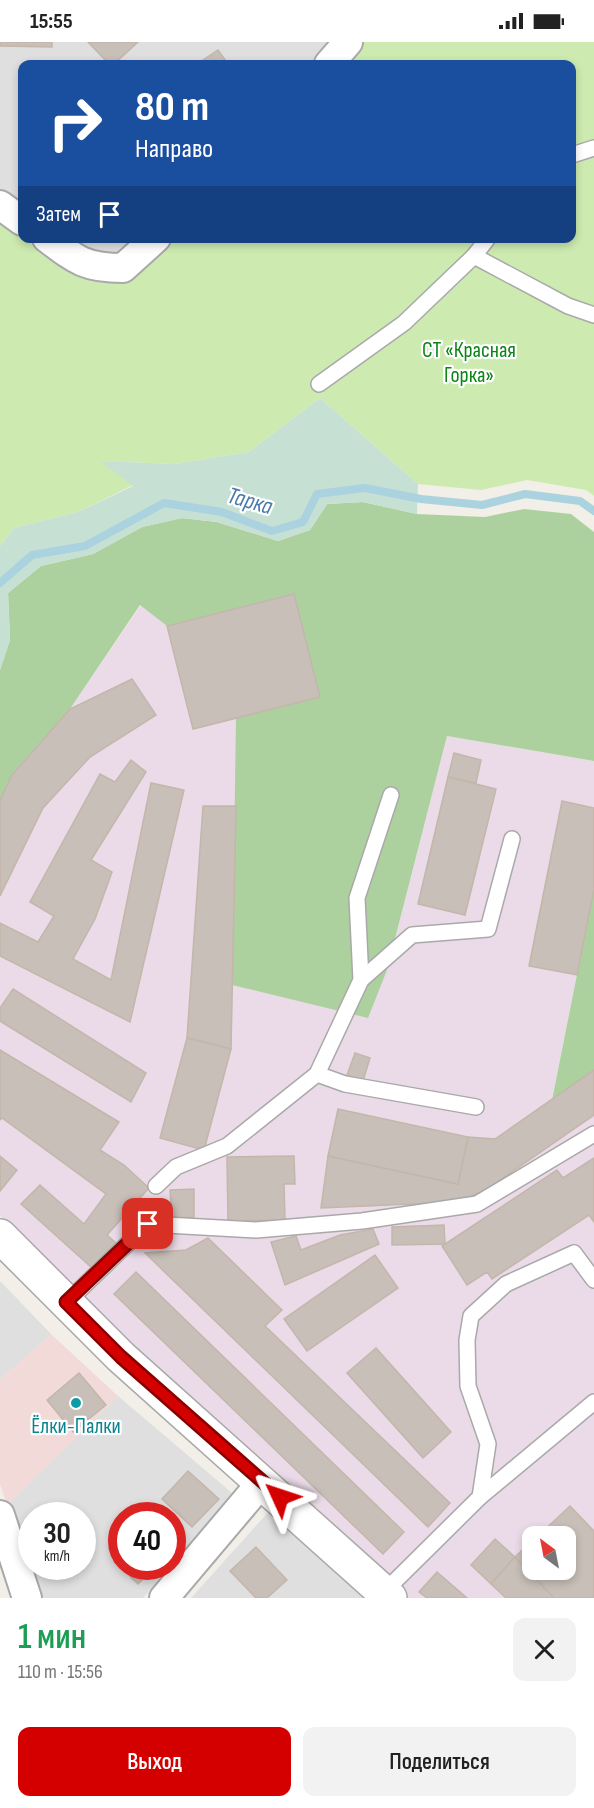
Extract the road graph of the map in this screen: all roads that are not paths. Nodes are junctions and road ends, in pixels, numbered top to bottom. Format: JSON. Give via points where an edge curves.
{"nodes":[{"id":1,"x":594,"y":148,"type":"edge"},
{"id":2,"x":576,"y":154,"type":"edge"},
{"id":3,"x":0,"y":205,"type":"edge"},
{"id":4,"x":18,"y":218,"type":"edge"},
{"id":5,"x":53,"y":243,"type":"edge"},
{"id":6,"x":150,"y":243,"type":"edge"},
{"id":7,"x":484,"y":243,"type":"edge"},
{"id":8,"x":474,"y":256,"type":"junction"},
{"id":9,"x":594,"y":315,"type":"edge"},
{"id":10,"x":319,"y":384,"type":"dead end"},
{"id":11,"x":391,"y":795,"type":"dead end"},
{"id":12,"x":512,"y":839,"type":"dead end"},
{"id":13,"x":361,"y":980,"type":"junction"},
{"id":14,"x":317,"y":1074,"type":"junction"},
{"id":15,"x":476,"y":1107,"type":"dead end"},
{"id":16,"x":594,"y":1134,"type":"edge"},
{"id":17,"x":156,"y":1186,"type":"dead end"},
{"id":18,"x":0,"y":1236,"type":"edge"},
{"id":19,"x":594,"y":1280,"type":"edge"},
{"id":20,"x":66,"y":1302,"type":"junction"},
{"id":21,"x":594,"y":1402,"type":"edge"},
{"id":22,"x":262,"y":1482,"type":"junction"},
{"id":23,"x":480,"y":1497,"type":"junction"},
{"id":24,"x":0,"y":1515,"type":"edge"},
{"id":25,"x":387,"y":1595,"type":"edge"},
{"id":26,"x":27,"y":1598,"type":"edge"},
{"id":27,"x":164,"y":1598,"type":"edge"}],
"edges":[{"from":1,"to":2,"type":"lane"},
{"from":3,"to":4,"type":"street"},
{"from":5,"to":6,"type":"street","via":[[96,268],[123,268]]},
{"from":7,"to":8,"type":"lane"},
{"from":8,"to":9,"type":"lane","via":[[568,306]]},
{"from":8,"to":10,"type":"lane","via":[[404,323]]},
{"from":11,"to":13,"type":"lane","via":[[357,898]]},
{"from":12,"to":13,"type":"lane","via":[[488,929],[412,935]]},
{"from":13,"to":14,"type":"lane"},
{"from":14,"to":15,"type":"lane","via":[[345,1084]]},
{"from":14,"to":17,"type":"lane","via":[[227,1146],[176,1167]]},
{"from":16,"to":20,"type":"lane","via":[[477,1204],[362,1221],[256,1230],[148,1224]]},
{"from":18,"to":20,"type":"street"},
{"from":19,"to":23,"type":"lane","via":[[574,1253],[506,1284],[471,1316],[468,1386],[488,1444]]},
{"from":20,"to":22,"type":"street","via":[[121,1357]]},
{"from":21,"to":23,"type":"lane"},
{"from":22,"to":25,"type":"street"},
{"from":22,"to":27,"type":"street"},
{"from":23,"to":25,"type":"lane"},
{"from":24,"to":26,"type":"street"}]}
